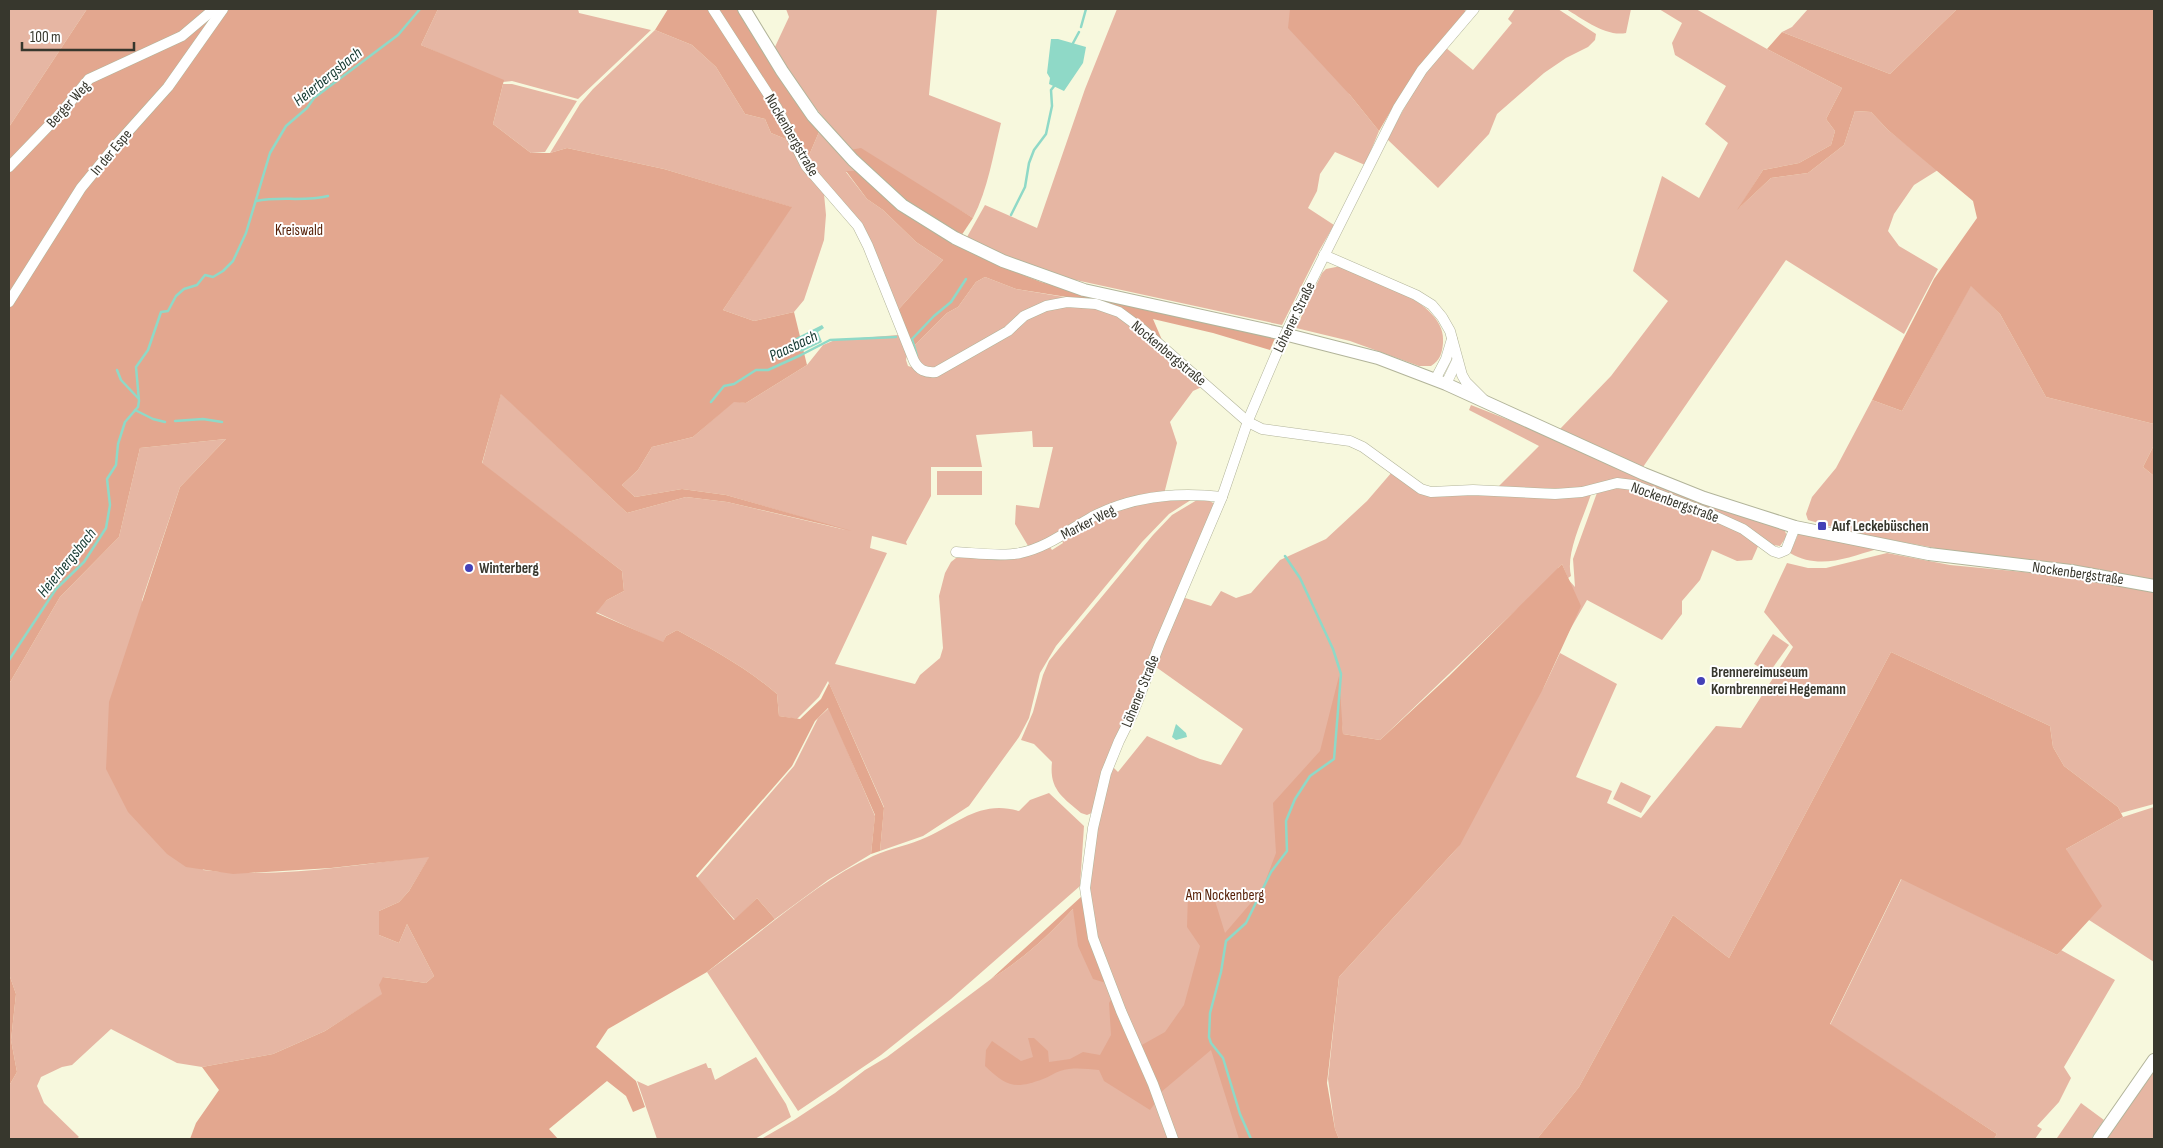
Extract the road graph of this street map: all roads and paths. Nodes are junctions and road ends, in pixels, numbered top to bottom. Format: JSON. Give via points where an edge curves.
{"nodes":[{"id":1,"x":214,"y":9,"type":"edge"},
{"id":2,"x":223,"y":9,"type":"edge"},
{"id":3,"x":713,"y":9,"type":"edge"},
{"id":4,"x":744,"y":9,"type":"edge"},
{"id":5,"x":1474,"y":9,"type":"edge"},
{"id":6,"x":9,"y":167,"type":"edge"},
{"id":7,"x":1324,"y":255,"type":"junction"},
{"id":8,"x":9,"y":302,"type":"edge"},
{"id":9,"x":1452,"y":339,"type":"junction"},
{"id":10,"x":1457,"y":361,"type":"junction"},
{"id":11,"x":1440,"y":382,"type":"junction"},
{"id":12,"x":1487,"y":404,"type":"junction"},
{"id":13,"x":1248,"y":422,"type":"junction"},
{"id":14,"x":1222,"y":497,"type":"junction"},
{"id":15,"x":1795,"y":527,"type":"junction"},
{"id":16,"x":956,"y":552,"type":"dead end"},
{"id":17,"x":2154,"y":586,"type":"edge"},
{"id":18,"x":2154,"y":1060,"type":"edge"},
{"id":19,"x":1173,"y":1139,"type":"edge"},
{"id":20,"x":2099,"y":1139,"type":"edge"}],
"edges":[{"from":1,"to":6,"type":"street","name":"Berger Weg","via":[[182,36],[89,79]]},
{"from":2,"to":8,"type":"street","name":"In der Espe","via":[[168,87],[81,188]]},
{"from":3,"to":13,"type":"street","name":"Nockenbergstraße","via":[[777,108],[806,166],[858,226],[911,355],[920,369],[936,372],[1008,331],[1024,316],[1046,306],[1067,302],[1096,304],[1119,312],[1142,329]]},
{"from":4,"to":11,"type":"main road","name":"Nockenbergstraße","via":[[813,116],[902,205],[955,238],[1003,261],[1084,290],[1348,349]]},
{"from":5,"to":7,"type":"street","name":"Löhener Straße","via":[[1422,70],[1398,108]]},
{"from":7,"to":9,"type":"street","via":[[1432,305],[1446,323]]},
{"from":7,"to":13,"type":"street","name":"Löhener Straße","bridge":true,"via":[[1278,350]]},
{"from":9,"to":10,"type":"street"},
{"from":9,"to":11,"type":"street"},
{"from":10,"to":11,"type":"street"},
{"from":10,"to":12,"type":"street","via":[[1466,382]]},
{"from":11,"to":12,"type":"main road","name":"Nockenbergstraße"},
{"from":12,"to":15,"type":"main road","name":"Nockenbergstraße","via":[[1704,498]]},
{"from":13,"to":14,"type":"street","name":"Löhener Straße"},
{"from":13,"to":15,"type":"street","name":"Nockenbergstraße","via":[[1262,429],[1350,441],[1363,447],[1413,485],[1431,492],[1473,490],[1555,494],[1582,492],[1618,483],[1633,485],[1743,529],[1780,553],[1786,550]]},
{"from":14,"to":16,"type":"street","name":"Marker Weg","via":[[1185,494],[1130,503],[1102,512],[1046,544],[1018,554]]},
{"from":14,"to":19,"type":"street","name":"Löhener Straße","via":[[1106,773],[1093,828],[1085,888],[1093,938]]},
{"from":15,"to":17,"type":"main road","name":"Nockenbergstraße","via":[[1929,554],[2071,571]]},
{"from":18,"to":20,"type":"main road"}]}
